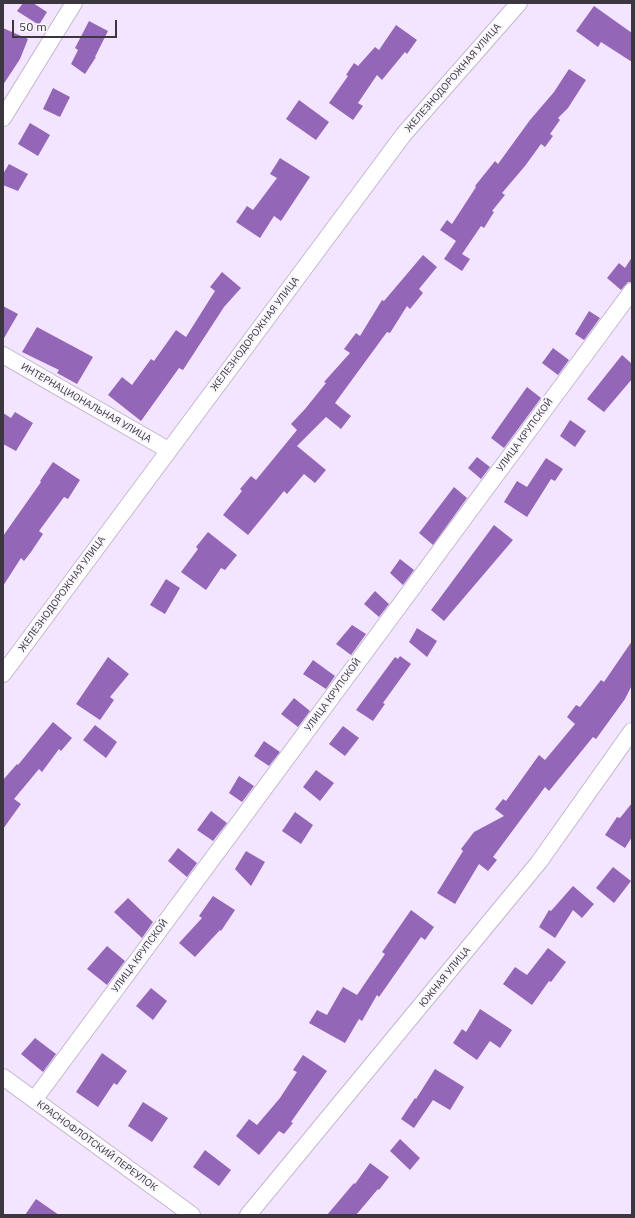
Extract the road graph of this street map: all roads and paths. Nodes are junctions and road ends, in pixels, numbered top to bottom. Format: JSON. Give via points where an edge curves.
{"nodes":[{"id":1,"x":74,"y":3,"type":"edge"},
{"id":2,"x":519,"y":3,"type":"edge"},
{"id":3,"x":3,"y":118,"type":"edge"},
{"id":4,"x":632,"y":291,"type":"edge"},
{"id":5,"x":3,"y":356,"type":"edge"},
{"id":6,"x":168,"y":450,"type":"junction"},
{"id":7,"x":3,"y":674,"type":"edge"},
{"id":8,"x":632,"y":731,"type":"edge"},
{"id":9,"x":3,"y":1076,"type":"edge"},
{"id":10,"x":34,"y":1100,"type":"junction"},
{"id":11,"x":192,"y":1215,"type":"edge"},
{"id":12,"x":248,"y":1215,"type":"edge"}],
"edges":[{"from":1,"to":3,"type":"street"},
{"from":2,"to":6,"type":"street","name":"ЖЕЛЕЗНОДОРОЖНАЯ УЛИЦА","via":[[404,134]]},
{"from":4,"to":10,"type":"street","name":"УЛИЦА КРУПСКОЙ"},
{"from":5,"to":6,"type":"street","name":"ИНТЕРНАЦИОНАЛЬНАЯ УЛИЦА"},
{"from":6,"to":7,"type":"street","name":"ЖЕЛЕЗНОДОРОЖНАЯ УЛИЦА"},
{"from":8,"to":12,"type":"street","name":"ЮЖНАЯ УЛИЦА","via":[[539,862]]},
{"from":9,"to":10,"type":"street","name":"КРАСНОФЛОТСКИЙ ПЕРЕУЛОК"},
{"from":10,"to":11,"type":"street","name":"КРАСНОФЛОТСКИЙ ПЕРЕУЛОК"}]}
